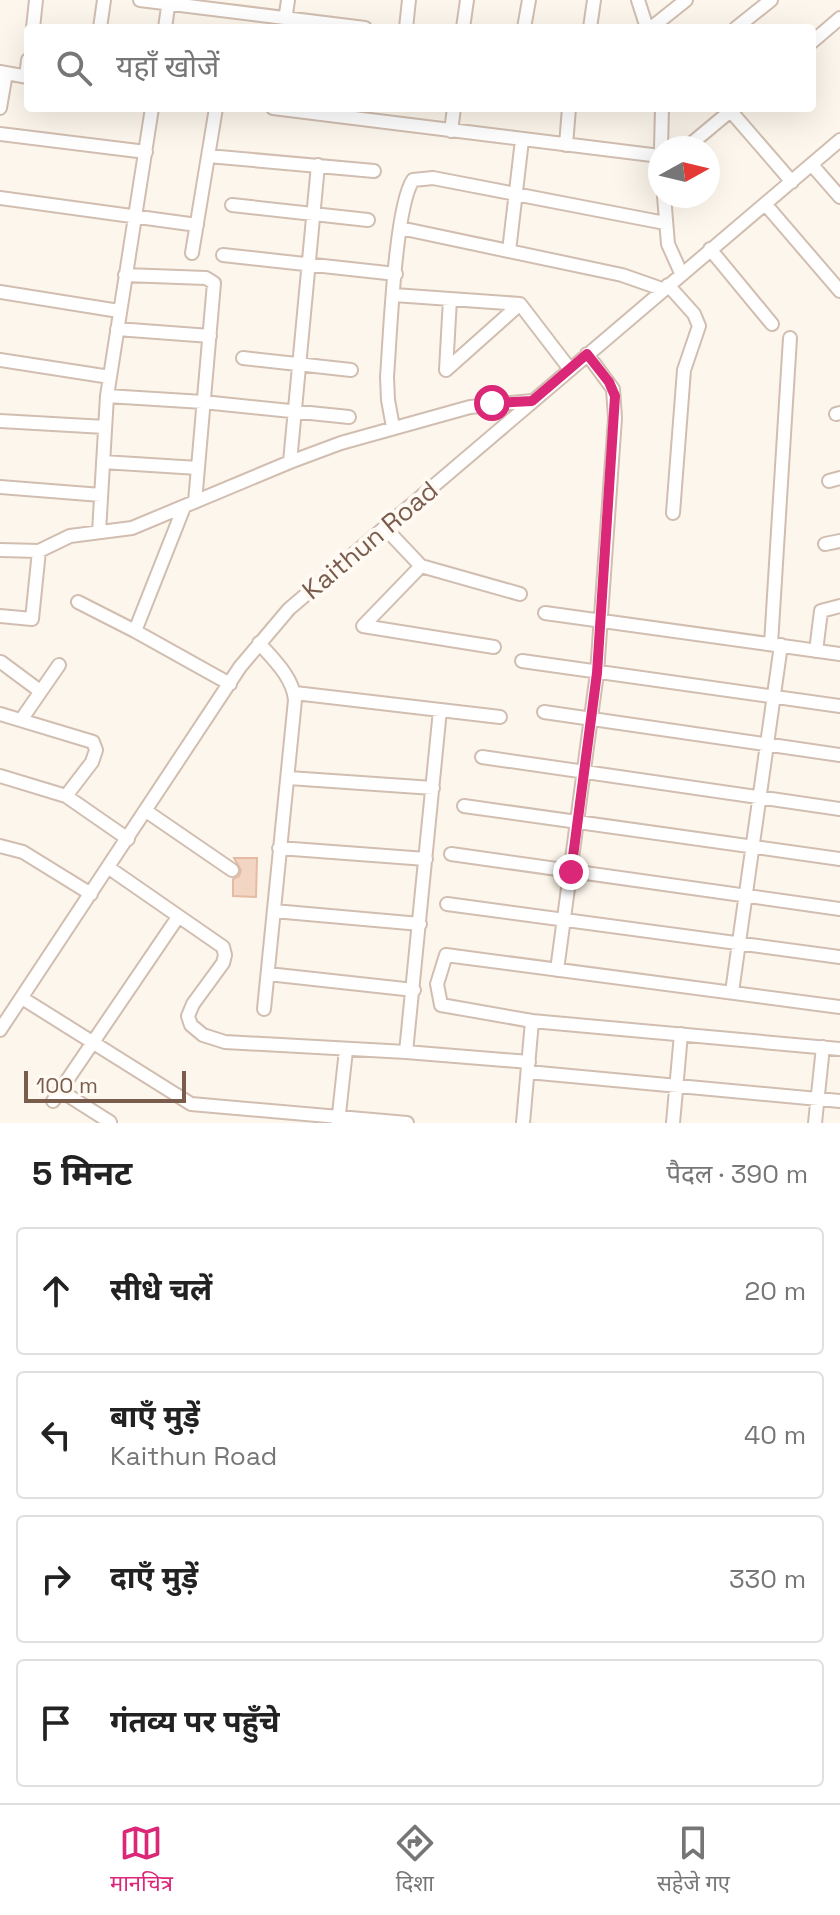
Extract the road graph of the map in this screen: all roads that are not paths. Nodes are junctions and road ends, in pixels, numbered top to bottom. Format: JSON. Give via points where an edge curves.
{"nodes":[{"id":1,"x":36,"y":0,"type":"edge"},
{"id":2,"x":104,"y":0,"type":"edge"},
{"id":3,"x":140,"y":0,"type":"edge"},
{"id":4,"x":288,"y":0,"type":"edge"},
{"id":5,"x":409,"y":0,"type":"edge"},
{"id":6,"x":467,"y":0,"type":"edge"},
{"id":7,"x":529,"y":0,"type":"edge"},
{"id":8,"x":594,"y":0,"type":"edge"},
{"id":9,"x":638,"y":0,"type":"edge"},
{"id":10,"x":686,"y":0,"type":"edge"},
{"id":11,"x":771,"y":0,"type":"edge"},
{"id":12,"x":169,"y":2,"type":"edge"},
{"id":13,"x":840,"y":18,"type":"edge"},
{"id":14,"x":285,"y":23,"type":"edge"},
{"id":15,"x":33,"y":24,"type":"edge"},
{"id":16,"x":101,"y":24,"type":"edge"},
{"id":17,"x":166,"y":24,"type":"edge"},
{"id":18,"x":406,"y":24,"type":"edge"},
{"id":19,"x":464,"y":24,"type":"edge"},
{"id":20,"x":525,"y":24,"type":"edge"},
{"id":21,"x":591,"y":24,"type":"edge"},
{"id":22,"x":654,"y":24,"type":"edge"},
{"id":23,"x":657,"y":24,"type":"edge"},
{"id":24,"x":741,"y":24,"type":"edge"},
{"id":25,"x":816,"y":39,"type":"edge"},
{"id":26,"x":3,"y":73,"type":"edge"},
{"id":27,"x":24,"y":76,"type":"edge"},
{"id":28,"x":0,"y":108,"type":"edge"},
{"id":29,"x":151,"y":112,"type":"edge"},
{"id":30,"x":215,"y":112,"type":"edge"},
{"id":31,"x":399,"y":112,"type":"edge"},
{"id":32,"x":453,"y":112,"type":"edge"},
{"id":33,"x":569,"y":112,"type":"edge"},
{"id":34,"x":662,"y":112,"type":"edge"},
{"id":35,"x":728,"y":112,"type":"edge"},
{"id":36,"x":734,"y":112,"type":"edge"},
{"id":37,"x":348,"y":113,"type":"edge"},
{"id":38,"x":398,"y":123,"type":"junction"},
{"id":39,"x":451,"y":131,"type":"junction"},
{"id":40,"x":0,"y":134,"type":"edge"},
{"id":41,"x":661,"y":136,"type":"edge"},
{"id":42,"x":700,"y":136,"type":"edge"},
{"id":43,"x":522,"y":140,"type":"junction"},
{"id":44,"x":840,"y":140,"type":"edge"},
{"id":45,"x":566,"y":145,"type":"junction"},
{"id":46,"x":146,"y":152,"type":"junction"},
{"id":47,"x":648,"y":155,"type":"edge"},
{"id":48,"x":208,"y":156,"type":"junction"},
{"id":49,"x":318,"y":165,"type":"junction"},
{"id":50,"x":812,"y":165,"type":"junction"},
{"id":51,"x":374,"y":171,"type":"dead end"},
{"id":52,"x":792,"y":182,"type":"junction"},
{"id":53,"x":516,"y":194,"type":"junction"},
{"id":54,"x":840,"y":197,"type":"edge"},
{"id":55,"x":0,"y":198,"type":"edge"},
{"id":56,"x":232,"y":205,"type":"dead end"},
{"id":57,"x":766,"y":205,"type":"junction"},
{"id":58,"x":664,"y":208,"type":"edge"},
{"id":59,"x":313,"y":214,"type":"junction"},
{"id":60,"x":136,"y":216,"type":"junction"},
{"id":61,"x":368,"y":220,"type":"dead end"},
{"id":62,"x":665,"y":223,"type":"junction"},
{"id":63,"x":197,"y":225,"type":"junction"},
{"id":64,"x":400,"y":228,"type":"junction"},
{"id":65,"x":710,"y":249,"type":"junction"},
{"id":66,"x":509,"y":251,"type":"junction"},
{"id":67,"x":192,"y":253,"type":"dead end"},
{"id":68,"x":223,"y":255,"type":"dead end"},
{"id":69,"x":308,"y":264,"type":"junction"},
{"id":70,"x":681,"y":273,"type":"junction"},
{"id":71,"x":396,"y":274,"type":"junction"},
{"id":72,"x":125,"y":275,"type":"junction"},
{"id":73,"x":665,"y":287,"type":"junction"},
{"id":74,"x":840,"y":291,"type":"edge"},
{"id":75,"x":0,"y":292,"type":"edge"},
{"id":76,"x":394,"y":295,"type":"junction"},
{"id":77,"x":450,"y":299,"type":"junction"},
{"id":78,"x":520,"y":304,"type":"junction"},
{"id":79,"x":119,"y":311,"type":"junction"},
{"id":80,"x":772,"y":324,"type":"dead end"},
{"id":81,"x":117,"y":329,"type":"junction"},
{"id":82,"x":210,"y":336,"type":"junction"},
{"id":83,"x":790,"y":338,"type":"dead end"},
{"id":84,"x":587,"y":354,"type":"junction"},
{"id":85,"x":243,"y":358,"type":"dead end"},
{"id":86,"x":0,"y":360,"type":"edge"},
{"id":87,"x":299,"y":364,"type":"junction"},
{"id":88,"x":569,"y":368,"type":"junction"},
{"id":89,"x":351,"y":370,"type":"dead end"},
{"id":90,"x":110,"y":377,"type":"junction"},
{"id":91,"x":107,"y":396,"type":"junction"},
{"id":92,"x":532,"y":401,"type":"junction"},
{"id":93,"x":203,"y":402,"type":"junction"},
{"id":94,"x":295,"y":411,"type":"junction"},
{"id":95,"x":349,"y":417,"type":"dead end"},
{"id":96,"x":0,"y":421,"type":"edge"},
{"id":97,"x":105,"y":427,"type":"junction"},
{"id":98,"x":393,"y":427,"type":"junction"},
{"id":99,"x":103,"y":462,"type":"junction"},
{"id":100,"x":290,"y":462,"type":"junction"},
{"id":101,"x":198,"y":468,"type":"junction"},
{"id":102,"x":0,"y":487,"type":"edge"},
{"id":103,"x":101,"y":495,"type":"junction"},
{"id":104,"x":189,"y":504,"type":"junction"},
{"id":105,"x":673,"y":513,"type":"dead end"},
{"id":106,"x":385,"y":528,"type":"junction"},
{"id":107,"x":99,"y":532,"type":"junction"},
{"id":108,"x":840,"y":541,"type":"edge"},
{"id":109,"x":825,"y":544,"type":"dead end"},
{"id":110,"x":0,"y":550,"type":"edge"},
{"id":111,"x":39,"y":551,"type":"junction"},
{"id":112,"x":421,"y":566,"type":"junction"},
{"id":113,"x":520,"y":594,"type":"dead end"},
{"id":114,"x":78,"y":602,"type":"dead end"},
{"id":115,"x":840,"y":606,"type":"edge"},
{"id":116,"x":545,"y":613,"type":"dead end"},
{"id":117,"x":0,"y":616,"type":"edge"},
{"id":118,"x":601,"y":619,"type":"junction"},
{"id":119,"x":135,"y":631,"type":"junction"},
{"id":120,"x":259,"y":643,"type":"junction"},
{"id":121,"x":776,"y":644,"type":"junction"},
{"id":122,"x":494,"y":647,"type":"dead end"},
{"id":123,"x":816,"y":651,"type":"junction"},
{"id":124,"x":840,"y":654,"type":"edge"},
{"id":125,"x":522,"y":661,"type":"dead end"},
{"id":126,"x":1,"y":662,"type":"edge"},
{"id":127,"x":59,"y":665,"type":"dead end"},
{"id":128,"x":597,"y":673,"type":"junction"},
{"id":129,"x":230,"y":684,"type":"junction"},
{"id":130,"x":40,"y":691,"type":"junction"},
{"id":131,"x":295,"y":693,"type":"junction"},
{"id":132,"x":774,"y":698,"type":"junction"},
{"id":133,"x":840,"y":706,"type":"edge"},
{"id":134,"x":440,"y":710,"type":"junction"},
{"id":135,"x":544,"y":712,"type":"dead end"},
{"id":136,"x":0,"y":714,"type":"edge"},
{"id":137,"x":500,"y":717,"type":"dead end"},
{"id":138,"x":21,"y":720,"type":"junction"},
{"id":139,"x":590,"y":720,"type":"junction"},
{"id":140,"x":768,"y":744,"type":"junction"},
{"id":141,"x":840,"y":755,"type":"edge"},
{"id":142,"x":482,"y":757,"type":"dead end"},
{"id":143,"x":583,"y":773,"type":"junction"},
{"id":144,"x":0,"y":776,"type":"edge"},
{"id":145,"x":289,"y":778,"type":"junction"},
{"id":146,"x":433,"y":788,"type":"junction"},
{"id":147,"x":66,"y":796,"type":"junction"},
{"id":148,"x":761,"y":797,"type":"junction"},
{"id":149,"x":464,"y":806,"type":"dead end"},
{"id":150,"x":840,"y":809,"type":"edge"},
{"id":151,"x":146,"y":811,"type":"junction"},
{"id":152,"x":577,"y":821,"type":"junction"},
{"id":153,"x":128,"y":839,"type":"junction"},
{"id":154,"x":0,"y":846,"type":"edge"},
{"id":155,"x":754,"y":846,"type":"junction"},
{"id":156,"x":279,"y":848,"type":"junction"},
{"id":157,"x":451,"y":854,"type":"dead end"},
{"id":158,"x":426,"y":859,"type":"junction"},
{"id":159,"x":840,"y":859,"type":"edge"},
{"id":160,"x":109,"y":868,"type":"junction"},
{"id":161,"x":232,"y":870,"type":"dead end"},
{"id":162,"x":571,"y":872,"type":"junction"},
{"id":163,"x":91,"y":894,"type":"junction"},
{"id":164,"x":746,"y":898,"type":"junction"},
{"id":165,"x":447,"y":904,"type":"dead end"},
{"id":166,"x":840,"y":909,"type":"edge"},
{"id":167,"x":274,"y":911,"type":"junction"},
{"id":168,"x":178,"y":917,"type":"junction"},
{"id":169,"x":564,"y":920,"type":"junction"},
{"id":170,"x":420,"y":924,"type":"junction"},
{"id":171,"x":739,"y":944,"type":"junction"},
{"id":172,"x":840,"y":957,"type":"edge"},
{"id":173,"x":557,"y":970,"type":"junction"},
{"id":174,"x":268,"y":974,"type":"junction"},
{"id":175,"x":414,"y":990,"type":"junction"},
{"id":176,"x":732,"y":992,"type":"junction"},
{"id":177,"x":22,"y":998,"type":"junction"},
{"id":178,"x":840,"y":1007,"type":"edge"},
{"id":179,"x":264,"y":1009,"type":"dead end"},
{"id":180,"x":532,"y":1021,"type":"junction"},
{"id":181,"x":0,"y":1030,"type":"edge"},
{"id":182,"x":681,"y":1034,"type":"junction"},
{"id":183,"x":94,"y":1044,"type":"junction"},
{"id":184,"x":823,"y":1047,"type":"junction"},
{"id":185,"x":840,"y":1049,"type":"edge"},
{"id":186,"x":346,"y":1050,"type":"junction"},
{"id":187,"x":406,"y":1052,"type":"junction"},
{"id":188,"x":528,"y":1067,"type":"junction"},
{"id":189,"x":677,"y":1086,"type":"junction"},
{"id":190,"x":818,"y":1098,"type":"junction"},
{"id":191,"x":840,"y":1101,"type":"edge"},
{"id":192,"x":339,"y":1121,"type":"edge"},
{"id":193,"x":110,"y":1122,"type":"edge"},
{"id":194,"x":407,"y":1123,"type":"edge"},
{"id":195,"x":523,"y":1123,"type":"edge"},
{"id":196,"x":673,"y":1123,"type":"edge"},
{"id":197,"x":815,"y":1123,"type":"edge"}],
"edges":[{"from":1,"to":15,"type":"street"},
{"from":2,"to":16,"type":"street"},
{"from":3,"to":12,"type":"street"},
{"from":4,"to":14,"type":"street"},
{"from":5,"to":18,"type":"street"},
{"from":6,"to":19,"type":"street"},
{"from":7,"to":20,"type":"street"},
{"from":8,"to":21,"type":"street"},
{"from":9,"to":22,"type":"street"},
{"from":10,"to":23,"type":"street"},
{"from":11,"to":24,"type":"street"},
{"from":12,"to":14,"type":"street"},
{"from":12,"to":17,"type":"street"},
{"from":13,"to":25,"type":"street"},
{"from":26,"to":27,"type":"street"},
{"from":26,"to":28,"type":"street"},
{"from":29,"to":46,"type":"street"},
{"from":30,"to":48,"type":"street"},
{"from":31,"to":38,"type":"street"},
{"from":32,"to":39,"type":"street"},
{"from":33,"to":45,"type":"street"},
{"from":34,"to":41,"type":"street"},
{"from":35,"to":42,"type":"street"},
{"from":36,"to":52,"type":"street"},
{"from":37,"to":38,"type":"street"},
{"from":38,"to":39,"type":"street"},
{"from":39,"to":43,"type":"street"},
{"from":40,"to":46,"type":"street"},
{"from":43,"to":45,"type":"street"},
{"from":43,"to":53,"type":"street"},
{"from":44,"to":50,"type":"street","name":"Kaithun Road"},
{"from":45,"to":47,"type":"street"},
{"from":46,"to":60,"type":"street"},
{"from":48,"to":49,"type":"street"},
{"from":48,"to":63,"type":"street"},
{"from":49,"to":51,"type":"street"},
{"from":49,"to":59,"type":"street"},
{"from":50,"to":52,"type":"street","name":"Kaithun Road"},
{"from":50,"to":54,"type":"street"},
{"from":52,"to":57,"type":"street","name":"Kaithun Road"},
{"from":53,"to":62,"type":"street"},
{"from":53,"to":64,"type":"street","via":[[417,178],[409,187]]},
{"from":53,"to":66,"type":"street"},
{"from":55,"to":60,"type":"street"},
{"from":56,"to":59,"type":"street"},
{"from":57,"to":65,"type":"street","name":"Kaithun Road"},
{"from":57,"to":74,"type":"street"},
{"from":58,"to":62,"type":"street"},
{"from":59,"to":61,"type":"street"},
{"from":59,"to":69,"type":"street"},
{"from":60,"to":63,"type":"street"},
{"from":60,"to":72,"type":"street"},
{"from":62,"to":70,"type":"street"},
{"from":63,"to":67,"type":"street"},
{"from":64,"to":66,"type":"street"},
{"from":64,"to":71,"type":"street"},
{"from":65,"to":70,"type":"street","name":"Kaithun Road"},
{"from":65,"to":80,"type":"street"},
{"from":66,"to":73,"type":"street"},
{"from":68,"to":69,"type":"street"},
{"from":69,"to":71,"type":"street"},
{"from":69,"to":87,"type":"street"},
{"from":70,"to":73,"type":"street","name":"Kaithun Road"},
{"from":71,"to":76,"type":"street"},
{"from":72,"to":79,"type":"street"},
{"from":72,"to":82,"type":"street","via":[[211,280],[215,294]]},
{"from":73,"to":84,"type":"street","name":"Kaithun Road"},
{"from":73,"to":105,"type":"street","via":[[694,314],[699,326],[684,370]]},
{"from":75,"to":79,"type":"street"},
{"from":76,"to":77,"type":"street"},
{"from":76,"to":98,"type":"street","via":[[387,377]]},
{"from":77,"to":78,"type":"street"},
{"from":77,"to":78,"type":"street","via":[[446,370]]},
{"from":78,"to":88,"type":"street"},
{"from":79,"to":81,"type":"street"},
{"from":81,"to":82,"type":"street"},
{"from":81,"to":90,"type":"street"},
{"from":82,"to":93,"type":"street"},
{"from":83,"to":121,"type":"street"},
{"from":84,"to":88,"type":"street","name":"Kaithun Road"},
{"from":84,"to":118,"type":"street","via":[[609,382],[616,404]]},
{"from":85,"to":87,"type":"street"},
{"from":86,"to":90,"type":"street"},
{"from":87,"to":89,"type":"street"},
{"from":87,"to":94,"type":"street"},
{"from":88,"to":92,"type":"street","name":"Kaithun Road"},
{"from":90,"to":91,"type":"street"},
{"from":91,"to":93,"type":"street"},
{"from":91,"to":97,"type":"street"},
{"from":92,"to":98,"type":"street","via":[[470,407]]},
{"from":92,"to":106,"type":"street","name":"Kaithun Road"},
{"from":93,"to":94,"type":"street"},
{"from":93,"to":101,"type":"street"},
{"from":94,"to":95,"type":"street"},
{"from":94,"to":100,"type":"street"},
{"from":96,"to":97,"type":"street"},
{"from":97,"to":99,"type":"street"},
{"from":98,"to":100,"type":"street"},
{"from":99,"to":101,"type":"street"},
{"from":99,"to":103,"type":"street"},
{"from":100,"to":104,"type":"street"},
{"from":101,"to":104,"type":"street"},
{"from":102,"to":103,"type":"street"},
{"from":103,"to":107,"type":"street"},
{"from":104,"to":107,"type":"street","via":[[147,524]]},
{"from":104,"to":119,"type":"street"},
{"from":106,"to":112,"type":"street"},
{"from":106,"to":120,"type":"street","name":"Kaithun Road","via":[[289,609]]},
{"from":107,"to":111,"type":"street","via":[[70,536]]},
{"from":108,"to":109,"type":"street"},
{"from":110,"to":111,"type":"street"},
{"from":111,"to":117,"type":"street","via":[[32,619]]},
{"from":112,"to":113,"type":"street"},
{"from":112,"to":122,"type":"street","via":[[363,626]]},
{"from":114,"to":119,"type":"street"},
{"from":115,"to":123,"type":"street","via":[[821,611]]},
{"from":116,"to":118,"type":"street"},
{"from":118,"to":121,"type":"street"},
{"from":118,"to":128,"type":"street"},
{"from":119,"to":129,"type":"street"},
{"from":120,"to":129,"type":"street","name":"Kaithun Road"},
{"from":120,"to":131,"type":"street"},
{"from":121,"to":123,"type":"street"},
{"from":121,"to":132,"type":"street"},
{"from":123,"to":124,"type":"street"},
{"from":125,"to":128,"type":"street"},
{"from":126,"to":130,"type":"street"},
{"from":127,"to":130,"type":"street"},
{"from":128,"to":132,"type":"street"},
{"from":128,"to":139,"type":"street"},
{"from":129,"to":151,"type":"street","name":"Kaithun Road"},
{"from":130,"to":138,"type":"street"},
{"from":131,"to":134,"type":"street"},
{"from":131,"to":145,"type":"street"},
{"from":132,"to":133,"type":"street"},
{"from":132,"to":140,"type":"street"},
{"from":134,"to":137,"type":"street"},
{"from":134,"to":146,"type":"street"},
{"from":135,"to":139,"type":"street"},
{"from":136,"to":138,"type":"street"},
{"from":138,"to":147,"type":"street","via":[[88,739],[95,746],[92,762]]},
{"from":139,"to":140,"type":"street"},
{"from":139,"to":143,"type":"street"},
{"from":140,"to":141,"type":"street"},
{"from":140,"to":148,"type":"street"},
{"from":142,"to":143,"type":"street"},
{"from":143,"to":148,"type":"street"},
{"from":143,"to":152,"type":"street"},
{"from":144,"to":147,"type":"street"},
{"from":145,"to":146,"type":"street"},
{"from":145,"to":156,"type":"street"},
{"from":146,"to":158,"type":"street"},
{"from":147,"to":153,"type":"street"},
{"from":148,"to":150,"type":"street"},
{"from":148,"to":155,"type":"street"},
{"from":149,"to":152,"type":"street"},
{"from":151,"to":153,"type":"street","name":"Kaithun Road"},
{"from":151,"to":161,"type":"street"},
{"from":152,"to":155,"type":"street"},
{"from":152,"to":162,"type":"street"},
{"from":153,"to":160,"type":"street","name":"Kaithun Road"},
{"from":154,"to":163,"type":"street","via":[[23,852]]},
{"from":155,"to":159,"type":"street"},
{"from":155,"to":164,"type":"street"},
{"from":156,"to":158,"type":"street"},
{"from":156,"to":167,"type":"street"},
{"from":157,"to":162,"type":"street"},
{"from":158,"to":170,"type":"street"},
{"from":160,"to":163,"type":"street","name":"Kaithun Road"},
{"from":160,"to":168,"type":"street"},
{"from":162,"to":164,"type":"street"},
{"from":162,"to":169,"type":"street"},
{"from":163,"to":177,"type":"street","name":"Kaithun Road"},
{"from":164,"to":166,"type":"street"},
{"from":164,"to":171,"type":"street"},
{"from":165,"to":169,"type":"street"},
{"from":167,"to":170,"type":"street"},
{"from":167,"to":174,"type":"street"},
{"from":168,"to":183,"type":"street"},
{"from":168,"to":186,"type":"street","via":[[225,951],[223,963],[190,1010],[195,1029],[225,1042]]},
{"from":169,"to":171,"type":"street"},
{"from":169,"to":173,"type":"street"},
{"from":170,"to":175,"type":"street"},
{"from":171,"to":172,"type":"street"},
{"from":171,"to":176,"type":"street"},
{"from":173,"to":176,"type":"street"},
{"from":173,"to":180,"type":"street","via":[[446,955],[437,984],[441,1005]]},
{"from":174,"to":175,"type":"street"},
{"from":174,"to":179,"type":"street"},
{"from":175,"to":187,"type":"street"},
{"from":176,"to":178,"type":"street"},
{"from":177,"to":181,"type":"street","name":"Kaithun Road"},
{"from":177,"to":183,"type":"street"},
{"from":180,"to":182,"type":"street"},
{"from":180,"to":188,"type":"street"},
{"from":182,"to":184,"type":"street"},
{"from":182,"to":189,"type":"street"},
{"from":183,"to":192,"type":"street","via":[[191,1104]]},
{"from":183,"to":193,"type":"street","via":[[57,1096]]},
{"from":184,"to":185,"type":"street"},
{"from":184,"to":190,"type":"street"},
{"from":186,"to":187,"type":"street"},
{"from":186,"to":192,"type":"street"},
{"from":187,"to":188,"type":"street"},
{"from":188,"to":189,"type":"street"},
{"from":188,"to":195,"type":"street"},
{"from":189,"to":190,"type":"street"},
{"from":189,"to":196,"type":"street"},
{"from":190,"to":191,"type":"street"},
{"from":190,"to":197,"type":"street"},
{"from":192,"to":194,"type":"street"}]}
